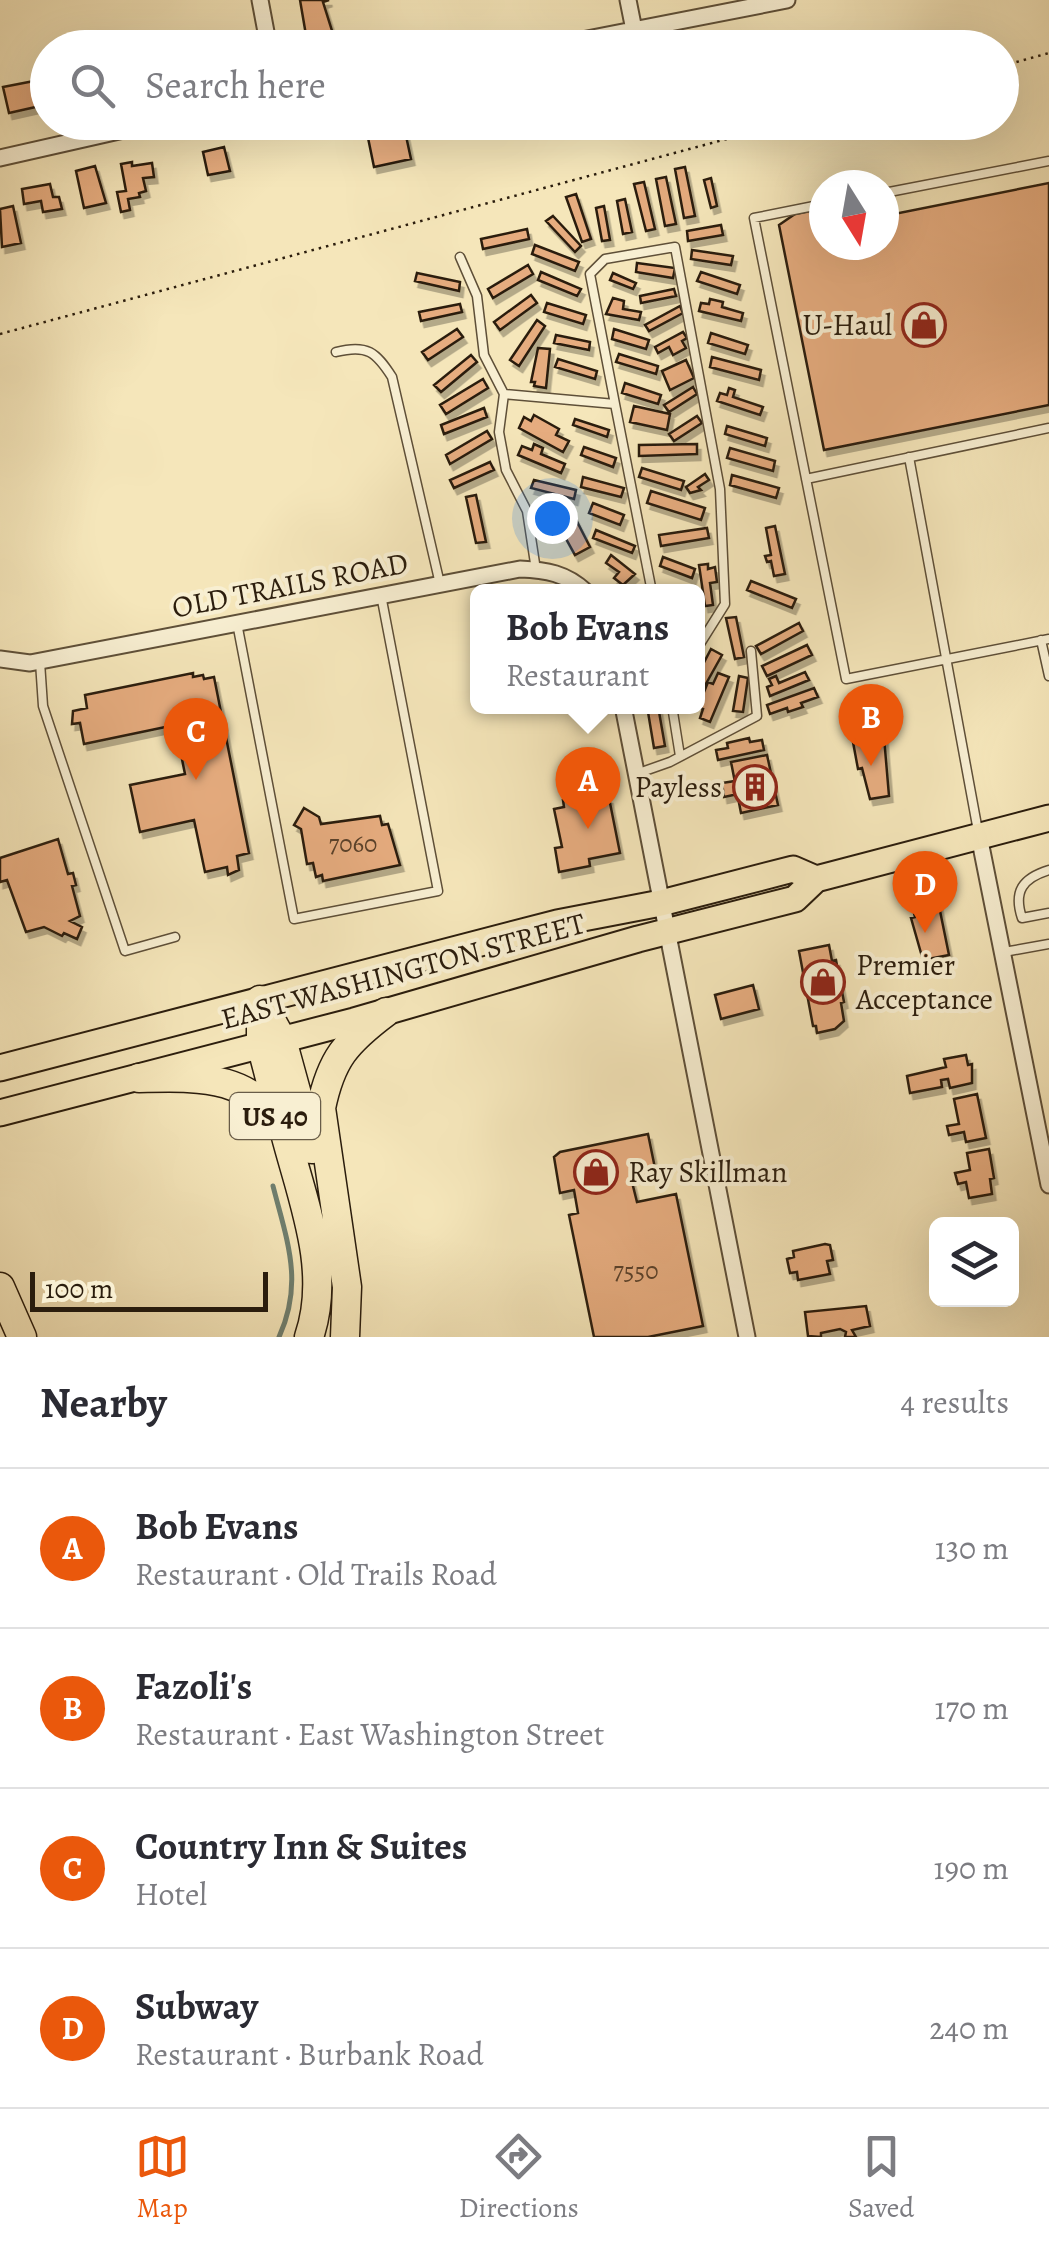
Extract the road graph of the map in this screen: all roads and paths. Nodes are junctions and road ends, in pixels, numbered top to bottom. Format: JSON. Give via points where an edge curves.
{"nodes":[{"id":1,"x":260,"y":0,"type":"edge"},
{"id":2,"x":628,"y":0,"type":"edge"},
{"id":3,"x":787,"y":0,"type":"edge"},
{"id":4,"x":266,"y":30,"type":"edge"},
{"id":5,"x":634,"y":30,"type":"joint"},
{"id":6,"x":1049,"y":53,"type":"edge"},
{"id":7,"x":1019,"y":61,"type":"edge"},
{"id":8,"x":79,"y":140,"type":"edge"},
{"id":9,"x":723,"y":140,"type":"edge"},
{"id":10,"x":0,"y":158,"type":"edge"},
{"id":11,"x":1049,"y":161,"type":"edge"},
{"id":12,"x":899,"y":190,"type":"edge"},
{"id":13,"x":809,"y":207,"type":"edge"},
{"id":14,"x":460,"y":257,"type":"dead end"},
{"id":15,"x":0,"y":334,"type":"edge"},
{"id":16,"x":336,"y":352,"type":"dead end"},
{"id":17,"x":504,"y":394,"type":"junction"},
{"id":18,"x":615,"y":404,"type":"junction"},
{"id":19,"x":1049,"y":428,"type":"edge"},
{"id":20,"x":909,"y":457,"type":"junction"},
{"id":21,"x":806,"y":479,"type":"junction"},
{"id":22,"x":536,"y":570,"type":"junction"},
{"id":23,"x":440,"y":584,"type":"junction"},
{"id":24,"x":575,"y":584,"type":"edge"},
{"id":25,"x":650,"y":584,"type":"edge"},
{"id":26,"x":381,"y":595,"type":"junction"},
{"id":27,"x":237,"y":623,"type":"junction"},
{"id":28,"x":705,"y":636,"type":"edge"},
{"id":29,"x":1045,"y":639,"type":"edge"},
{"id":30,"x":751,"y":651,"type":"dead end"},
{"id":31,"x":0,"y":659,"type":"edge"},
{"id":32,"x":948,"y":659,"type":"junction"},
{"id":33,"x":40,"y":660,"type":"junction"},
{"id":34,"x":1049,"y":676,"type":"edge"},
{"id":35,"x":625,"y":714,"type":"edge"},
{"id":36,"x":673,"y":714,"type":"edge"},
{"id":37,"x":680,"y":756,"type":"junction"},
{"id":38,"x":636,"y":774,"type":"junction"},
{"id":39,"x":1049,"y":818,"type":"edge"},
{"id":40,"x":979,"y":836,"type":"junction"},
{"id":41,"x":1049,"y":870,"type":"edge"},
{"id":42,"x":1049,"y":913,"type":"edge"},
{"id":43,"x":664,"y":918,"type":"junction"},
{"id":44,"x":175,"y":936,"type":"dead end"},
{"id":45,"x":1049,"y":944,"type":"edge"},
{"id":46,"x":1002,"y":953,"type":"junction"},
{"id":47,"x":260,"y":1000,"type":"junction"},
{"id":48,"x":386,"y":1012,"type":"junction"},
{"id":49,"x":271,"y":1042,"type":"junction"},
{"id":50,"x":0,"y":1068,"type":"edge"},
{"id":51,"x":139,"y":1078,"type":"junction"},
{"id":52,"x":0,"y":1112,"type":"edge"},
{"id":53,"x":285,"y":1133,"type":"junction"},
{"id":54,"x":1049,"y":1184,"type":"edge"},
{"id":55,"x":336,"y":1231,"type":"junction"},
{"id":56,"x":0,"y":1287,"type":"edge"},
{"id":57,"x":22,"y":1337,"type":"edge"},
{"id":58,"x":309,"y":1337,"type":"edge"},
{"id":59,"x":345,"y":1337,"type":"edge"},
{"id":60,"x":747,"y":1337,"type":"edge"}],
"edges":[{"from":1,"to":4,"type":"street"},
{"from":2,"to":5,"type":"street"},
{"from":3,"to":5,"type":"street"},
{"from":6,"to":7,"type":"path"},
{"from":8,"to":10,"type":"street"},
{"from":9,"to":15,"type":"path"},
{"from":11,"to":12,"type":"lane"},
{"from":13,"to":21,"type":"lane","via":[[754,218]]},
{"from":14,"to":17,"type":"lane","via":[[477,296],[484,354]]},
{"from":16,"to":23,"type":"lane","via":[[356,347],[379,356],[392,377]]},
{"from":17,"to":18,"type":"lane"},
{"from":17,"to":22,"type":"lane","via":[[499,432],[506,470],[526,511]]},
{"from":18,"to":25,"type":"lane"},
{"from":18,"to":28,"type":"lane","via":[[590,274],[605,259],[675,247],[720,489],[725,604]]},
{"from":19,"to":20,"type":"lane"},
{"from":20,"to":21,"type":"lane"},
{"from":20,"to":32,"type":"lane"},
{"from":21,"to":32,"type":"lane","via":[[846,680]]},
{"from":22,"to":23,"type":"street","name":"OLD TRAILS ROAD"},
{"from":22,"to":24,"type":"street","name":"OLD TRAILS ROAD"},
{"from":23,"to":26,"type":"street","name":"OLD TRAILS ROAD"},
{"from":26,"to":27,"type":"street","name":"OLD TRAILS ROAD"},
{"from":26,"to":27,"type":"lane","via":[[438,891],[294,919]]},
{"from":27,"to":33,"type":"street","name":"OLD TRAILS ROAD"},
{"from":29,"to":32,"type":"lane"},
{"from":29,"to":34,"type":"lane"},
{"from":30,"to":37,"type":"lane","via":[[757,716]]},
{"from":31,"to":33,"type":"street","name":"OLD TRAILS ROAD"},
{"from":32,"to":40,"type":"lane"},
{"from":33,"to":44,"type":"lane","via":[[43,706],[124,952]]},
{"from":35,"to":38,"type":"street"},
{"from":36,"to":37,"type":"lane"},
{"from":37,"to":38,"type":"lane"},
{"from":38,"to":43,"type":"street"},
{"from":39,"to":40,"type":"main road","name":"EAST WASHINGTON STREET"},
{"from":40,"to":43,"type":"main road","name":"EAST WASHINGTON STREET","via":[[816,879],[795,899]]},
{"from":40,"to":46,"type":"street"},
{"from":41,"to":42,"type":"lane","via":[[1028,878],[1018,889],[1017,905],[1022,918]]},
{"from":43,"to":47,"type":"main road","name":"EAST WASHINGTON STREET","via":[[621,909]]},
{"from":43,"to":48,"type":"main road","name":"EAST WASHINGTON STREET"},
{"from":43,"to":60,"type":"street"},
{"from":45,"to":46,"type":"lane"},
{"from":46,"to":54,"type":"street"},
{"from":47,"to":49,"type":"highway"},
{"from":47,"to":50,"type":"main road","name":"EAST WASHINGTON STREET"},
{"from":48,"to":49,"type":"main road","name":"EAST WASHINGTON STREET"},
{"from":48,"to":55,"type":"highway","via":[[340,1053],[324,1092],[320,1119]]},
{"from":49,"to":51,"type":"main road","name":"EAST WASHINGTON STREET"},
{"from":49,"to":53,"type":"highway"},
{"from":49,"to":55,"type":"highway"},
{"from":51,"to":52,"type":"main road","name":"EAST WASHINGTON STREET","number":"US 40"},
{"from":51,"to":53,"type":"highway","number":"US 40","via":[[206,1077],[232,1086],[270,1109]]},
{"from":53,"to":58,"type":"highway","number":"US 40","via":[[318,1270]]},
{"from":55,"to":59,"type":"highway","via":[[347,1286]]},
{"from":56,"to":57,"type":"highway"}]}
